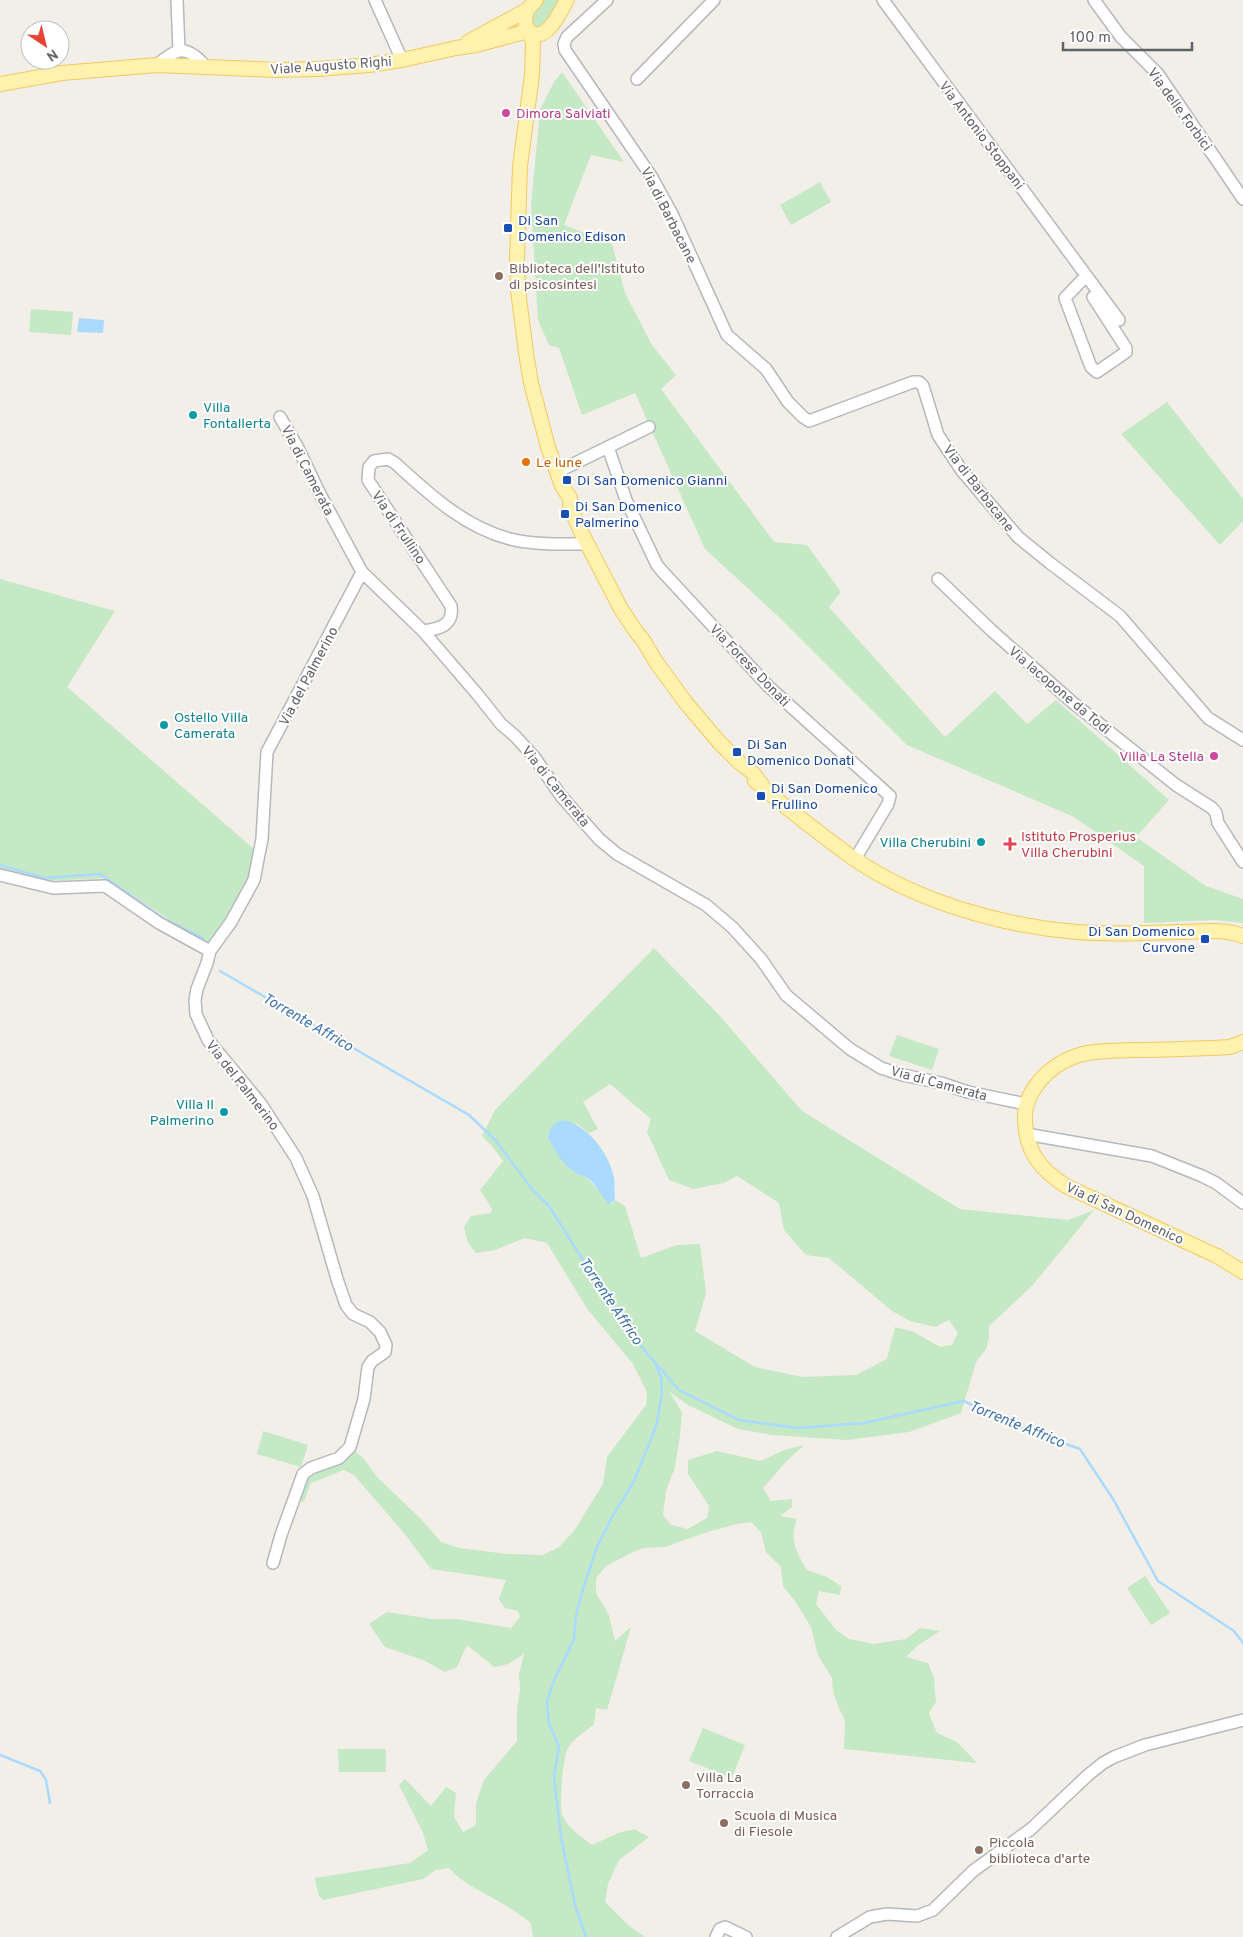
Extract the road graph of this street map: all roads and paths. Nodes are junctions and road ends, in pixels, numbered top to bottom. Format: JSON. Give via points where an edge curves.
{"nodes":[{"id":1,"x":177,"y":0,"type":"edge"},
{"id":2,"x":375,"y":0,"type":"edge"},
{"id":3,"x":567,"y":0,"type":"edge"},
{"id":4,"x":607,"y":0,"type":"edge"},
{"id":5,"x":714,"y":0,"type":"edge"},
{"id":6,"x":883,"y":0,"type":"edge"},
{"id":7,"x":1094,"y":0,"type":"edge"},
{"id":8,"x":532,"y":5,"type":"edge"},
{"id":9,"x":551,"y":26,"type":"junction"},
{"id":10,"x":528,"y":31,"type":"junction"},
{"id":11,"x":456,"y":48,"type":"junction"},
{"id":12,"x":179,"y":51,"type":"junction"},
{"id":13,"x":402,"y":60,"type":"junction"},
{"id":14,"x":157,"y":65,"type":"junction"},
{"id":15,"x":204,"y":66,"type":"junction"},
{"id":16,"x":532,"y":75,"type":"junction"},
{"id":17,"x":637,"y":79,"type":"dead end"},
{"id":18,"x":0,"y":84,"type":"edge"},
{"id":19,"x":1243,"y":199,"type":"edge"},
{"id":20,"x":1081,"y":274,"type":"junction"},
{"id":21,"x":1119,"y":320,"type":"dead end"},
{"id":22,"x":280,"y":417,"type":"dead end"},
{"id":23,"x":649,"y":427,"type":"dead end"},
{"id":24,"x":608,"y":447,"type":"junction"},
{"id":25,"x":557,"y":472,"type":"junction"},
{"id":26,"x":580,"y":530,"type":"junction"},
{"id":27,"x":560,"y":544,"type":"junction"},
{"id":28,"x":587,"y":544,"type":"junction"},
{"id":29,"x":362,"y":572,"type":"junction"},
{"id":30,"x":938,"y":579,"type":"dead end"},
{"id":31,"x":423,"y":631,"type":"junction"},
{"id":32,"x":1243,"y":740,"type":"edge"},
{"id":33,"x":855,"y":859,"type":"junction"},
{"id":34,"x":1243,"y":862,"type":"edge"},
{"id":35,"x":0,"y":875,"type":"edge"},
{"id":36,"x":1243,"y":936,"type":"edge"},
{"id":37,"x":210,"y":951,"type":"junction"},
{"id":38,"x":1243,"y":1042,"type":"edge"},
{"id":39,"x":1026,"y":1104,"type":"junction"},
{"id":40,"x":1026,"y":1134,"type":"junction"},
{"id":41,"x":1243,"y":1203,"type":"edge"},
{"id":42,"x":1243,"y":1272,"type":"edge"},
{"id":43,"x":273,"y":1563,"type":"dead end"},
{"id":44,"x":1243,"y":1720,"type":"edge"},
{"id":45,"x":716,"y":1937,"type":"edge"},
{"id":46,"x":746,"y":1937,"type":"edge"},
{"id":47,"x":837,"y":1937,"type":"edge"}],
"edges":[{"from":1,"to":12,"type":"street"},
{"from":2,"to":13,"type":"street"},
{"from":3,"to":9,"type":"main road"},
{"from":4,"to":32,"type":"street","name":"Via di Barbacane","via":[[567,37],[566,50],[651,176],[672,214],[727,335],[766,369],[788,402],[810,421],[919,382],[938,435],[962,471],[1018,537],[1120,616],[1208,718]]},
{"from":5,"to":17,"type":"street"},
{"from":6,"to":20,"type":"street","name":"Via Antonio Stoppani"},
{"from":7,"to":19,"type":"street","name":"Via delle Forbici","via":[[1121,37],[1158,74]]},
{"from":8,"to":10,"type":"main road","via":[[526,22]]},
{"from":8,"to":11,"type":"main road","name":"Viale Augusto Righi"},
{"from":9,"to":10,"type":"main road","name":"Viale Augusto Righi","via":[[541,35]]},
{"from":9,"to":16,"type":"main road"},
{"from":10,"to":11,"type":"main road","name":"Viale Augusto Righi","via":[[484,44]]},
{"from":10,"to":16,"type":"main road","via":[[532,42]]},
{"from":11,"to":13,"type":"main road","name":"Viale Augusto Righi"},
{"from":12,"to":14,"type":"street","name":"Viale Augusto Righi","via":[[171,53]]},
{"from":12,"to":15,"type":"street","via":[[192,53]]},
{"from":13,"to":15,"type":"main road","name":"Viale Augusto Righi","via":[[318,69],[252,70]]},
{"from":14,"to":15,"type":"main road","name":"Viale Augusto Righi"},
{"from":14,"to":18,"type":"main road","name":"Viale Augusto Righi"},
{"from":16,"to":25,"type":"main road","via":[[519,181],[518,283],[526,353],[540,419]]},
{"from":20,"to":20,"type":"street","name":"Via Antonio Stoppani","via":[[1065,298],[1090,366],[1097,372],[1123,356],[1126,350]]},
{"from":20,"to":21,"type":"street","name":"Via Antonio Stoppani"},
{"from":22,"to":29,"type":"street","name":"Via di Camerata"},
{"from":23,"to":24,"type":"street"},
{"from":24,"to":25,"type":"street"},
{"from":24,"to":33,"type":"street","name":"Via Forese Donati","via":[[626,500],[662,572],[768,686],[890,796]]},
{"from":25,"to":26,"type":"main road","via":[[564,500]]},
{"from":26,"to":27,"type":"street","via":[[573,538]]},
{"from":26,"to":28,"type":"main road"},
{"from":27,"to":28,"type":"street","name":"Via di Frullino"},
{"from":27,"to":31,"type":"street","name":"Via di Frullino","via":[[510,539],[490,532],[449,510],[395,463],[388,459],[374,460],[369,467],[368,480],[451,606],[447,624]]},
{"from":28,"to":33,"type":"main road","via":[[621,609],[656,662],[718,742],[777,800]]},
{"from":29,"to":31,"type":"street","name":"Via di Camerata"},
{"from":29,"to":37,"type":"street","name":"Via del Palmerino","via":[[267,752],[262,839],[254,880]]},
{"from":30,"to":34,"type":"street","name":"Via Iacopone da Todi","via":[[1072,702],[1176,785],[1212,808]]},
{"from":31,"to":39,"type":"street","name":"Via di Camerata","via":[[501,724],[535,758],[561,796],[599,839],[617,854],[706,905],[762,959],[786,995],[850,1049],[881,1068]]},
{"from":33,"to":36,"type":"main road","via":[[911,890],[949,905],[1040,928],[1104,934],[1223,932]]},
{"from":35,"to":37,"type":"street","via":[[53,888],[105,886],[159,923]]},
{"from":37,"to":43,"type":"street","name":"Via del Palmerino","via":[[196,989],[196,1014],[201,1027],[261,1104],[296,1158],[313,1196],[346,1306],[353,1314],[370,1322],[386,1345],[385,1352],[372,1360],[368,1367],[364,1399],[350,1447],[339,1458],[303,1474]]},
{"from":38,"to":39,"type":"main road","name":"Via di San Domenico","via":[[1230,1047],[1105,1051],[1076,1056],[1044,1076]]},
{"from":39,"to":40,"type":"main road","name":"Via di San Domenico"},
{"from":40,"to":41,"type":"street","via":[[1152,1156],[1202,1176]]},
{"from":40,"to":42,"type":"main road","name":"Via di San Domenico","via":[[1032,1152],[1051,1177],[1209,1252]]},
{"from":44,"to":47,"type":"street","via":[[1114,1757],[1088,1776],[1031,1829],[973,1871],[933,1910],[918,1916],[870,1916]]},
{"from":45,"to":46,"type":"street","via":[[725,1927]]}]}
